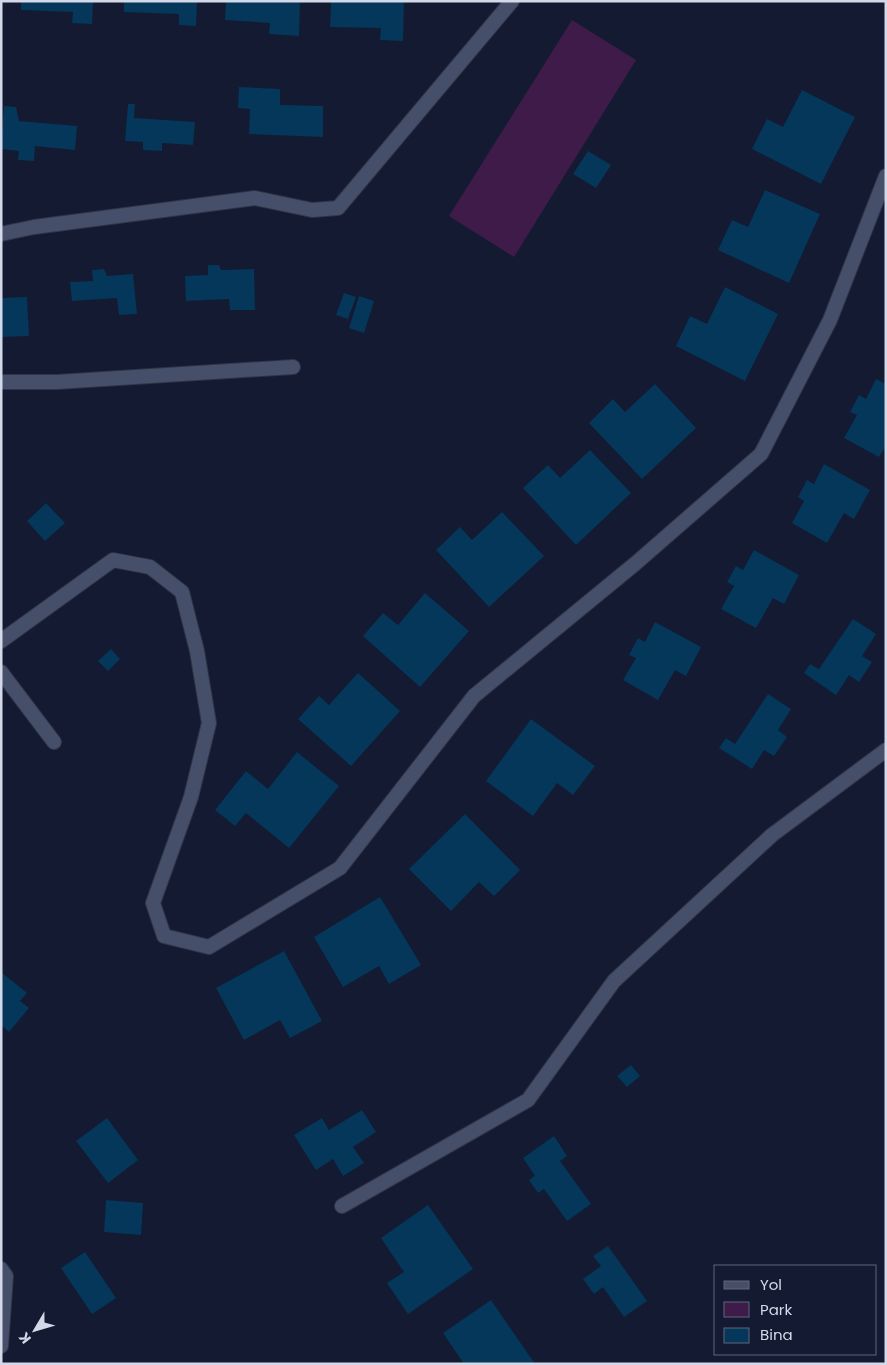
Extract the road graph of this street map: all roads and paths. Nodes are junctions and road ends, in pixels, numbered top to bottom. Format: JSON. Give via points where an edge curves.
{"nodes":[{"id":1,"x":512,"y":1,"type":"edge"},
{"id":2,"x":886,"y":176,"type":"edge"},
{"id":3,"x":1,"y":234,"type":"edge"},
{"id":4,"x":293,"y":367,"type":"dead end"},
{"id":5,"x":1,"y":382,"type":"edge"},
{"id":6,"x":1,"y":641,"type":"edge"},
{"id":7,"x":1,"y":672,"type":"edge"},
{"id":8,"x":54,"y":742,"type":"dead end"},
{"id":9,"x":886,"y":750,"type":"edge"},
{"id":10,"x":342,"y":1206,"type":"dead end"},
{"id":11,"x":1,"y":1269,"type":"edge"},
{"id":12,"x":1,"y":1346,"type":"edge"}],
"edges":[{"from":1,"to":3,"type":"street","via":[[338,208],[312,210],[255,198]]},
{"from":2,"to":6,"type":"street","via":[[830,320],[761,454],[636,563],[474,696],[340,868],[209,947],[164,936],[153,904],[191,797],[209,723],[197,651],[182,592],[150,567],[113,560]]},
{"from":4,"to":5,"type":"street","via":[[57,382]]},
{"from":7,"to":8,"type":"street"},
{"from":9,"to":10,"type":"street","via":[[772,835],[614,981],[528,1100]]},
{"from":11,"to":12,"type":"street","via":[[6,1276]]}]}
